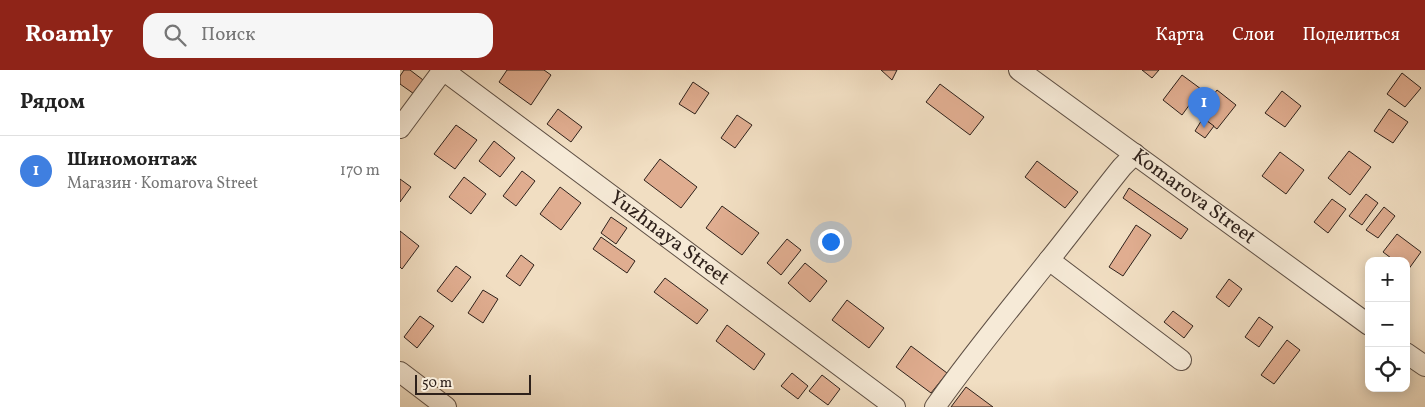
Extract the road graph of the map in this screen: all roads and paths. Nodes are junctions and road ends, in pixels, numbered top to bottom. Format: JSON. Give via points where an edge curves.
{"nodes":[{"id":1,"x":443,"y":70,"type":"edge"},
{"id":2,"x":1019,"y":70,"type":"edge"},
{"id":3,"x":400,"y":128,"type":"edge"},
{"id":4,"x":1135,"y":154,"type":"junction"},
{"id":5,"x":1048,"y":260,"type":"junction"},
{"id":6,"x":1365,"y":322,"type":"edge"},
{"id":7,"x":1410,"y":356,"type":"edge"},
{"id":8,"x":1181,"y":360,"type":"dead end"},
{"id":9,"x":1425,"y":366,"type":"edge"},
{"id":10,"x":400,"y":372,"type":"edge"},
{"id":11,"x":446,"y":407,"type":"edge"},
{"id":12,"x":895,"y":407,"type":"edge"},
{"id":13,"x":935,"y":407,"type":"edge"}],
"edges":[{"from":1,"to":3,"type":"street"},
{"from":1,"to":12,"type":"street","name":"Yuzhnaya Street"},
{"from":2,"to":4,"type":"street","name":"Komarova Street"},
{"from":4,"to":5,"type":"street"},
{"from":4,"to":6,"type":"street","name":"Komarova Street"},
{"from":5,"to":8,"type":"street"},
{"from":5,"to":13,"type":"street"},
{"from":7,"to":9,"type":"street"},
{"from":10,"to":11,"type":"street"}]}
